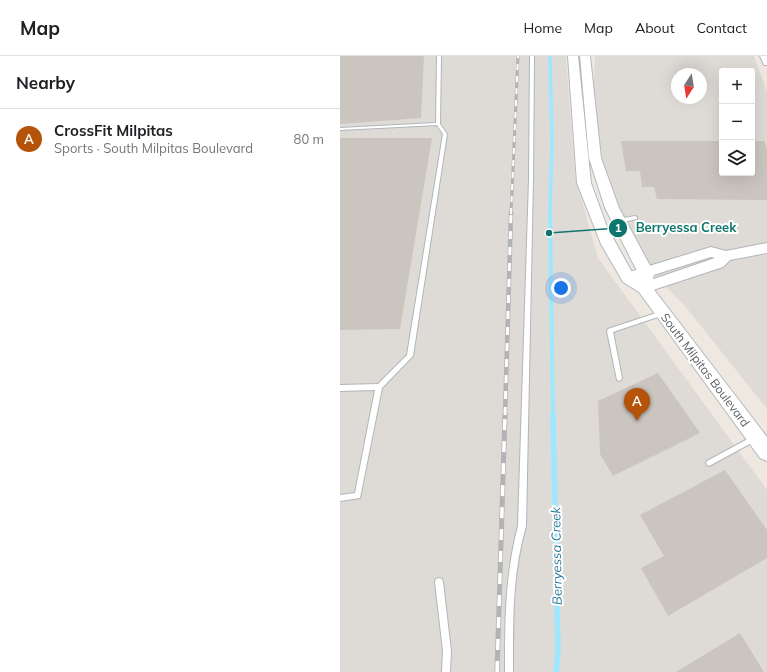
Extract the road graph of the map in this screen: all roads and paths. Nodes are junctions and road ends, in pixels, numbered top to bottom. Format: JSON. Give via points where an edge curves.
{"nodes":[{"id":1,"x":439,"y":56,"type":"edge"},
{"id":2,"x":532,"y":56,"type":"edge"},
{"id":3,"x":573,"y":56,"type":"edge"},
{"id":4,"x":585,"y":56,"type":"edge"},
{"id":5,"x":438,"y":124,"type":"junction"},
{"id":6,"x":340,"y":129,"type":"edge"},
{"id":7,"x":635,"y":218,"type":"dead end"},
{"id":8,"x":618,"y":222,"type":"junction"},
{"id":9,"x":767,"y":248,"type":"edge"},
{"id":10,"x":645,"y":281,"type":"junction"},
{"id":11,"x":662,"y":313,"type":"junction"},
{"id":12,"x":618,"y":378,"type":"dead end"},
{"id":13,"x":379,"y":387,"type":"junction"},
{"id":14,"x":340,"y":388,"type":"edge"},
{"id":15,"x":756,"y":437,"type":"junction"},
{"id":16,"x":767,"y":452,"type":"edge"},
{"id":17,"x":709,"y":463,"type":"dead end"},
{"id":18,"x":340,"y":498,"type":"edge"},
{"id":19,"x":440,"y":582,"type":"dead end"},
{"id":20,"x":446,"y":672,"type":"edge"},
{"id":21,"x":509,"y":672,"type":"edge"}],
"edges":[{"from":1,"to":5,"type":"lane"},
{"from":2,"to":21,"type":"lane","via":[[522,526],[516,545],[509,593]]},
{"from":3,"to":10,"type":"main road","name":"South Milpitas Boulevard","via":[[584,183],[600,227],[628,278]]},
{"from":4,"to":8,"type":"main road","name":"South Milpitas Boulevard","via":[[595,158],[601,181]]},
{"from":5,"to":6,"type":"lane"},
{"from":5,"to":13,"type":"lane","via":[[444,134],[410,356]]},
{"from":7,"to":8,"type":"lane"},
{"from":8,"to":10,"type":"main road","name":"South Milpitas Boulevard"},
{"from":9,"to":10,"type":"street","via":[[726,256],[718,262]]},
{"from":10,"to":11,"type":"main road","name":"South Milpitas Boulevard"},
{"from":11,"to":12,"type":"lane","via":[[610,330]]},
{"from":11,"to":15,"type":"main road","name":"South Milpitas Boulevard"},
{"from":13,"to":14,"type":"lane"},
{"from":13,"to":18,"type":"lane","via":[[358,496]]},
{"from":15,"to":16,"type":"main road","name":"South Milpitas Boulevard"},
{"from":15,"to":17,"type":"lane"},
{"from":19,"to":20,"type":"lane","via":[[447,651]]}]}
